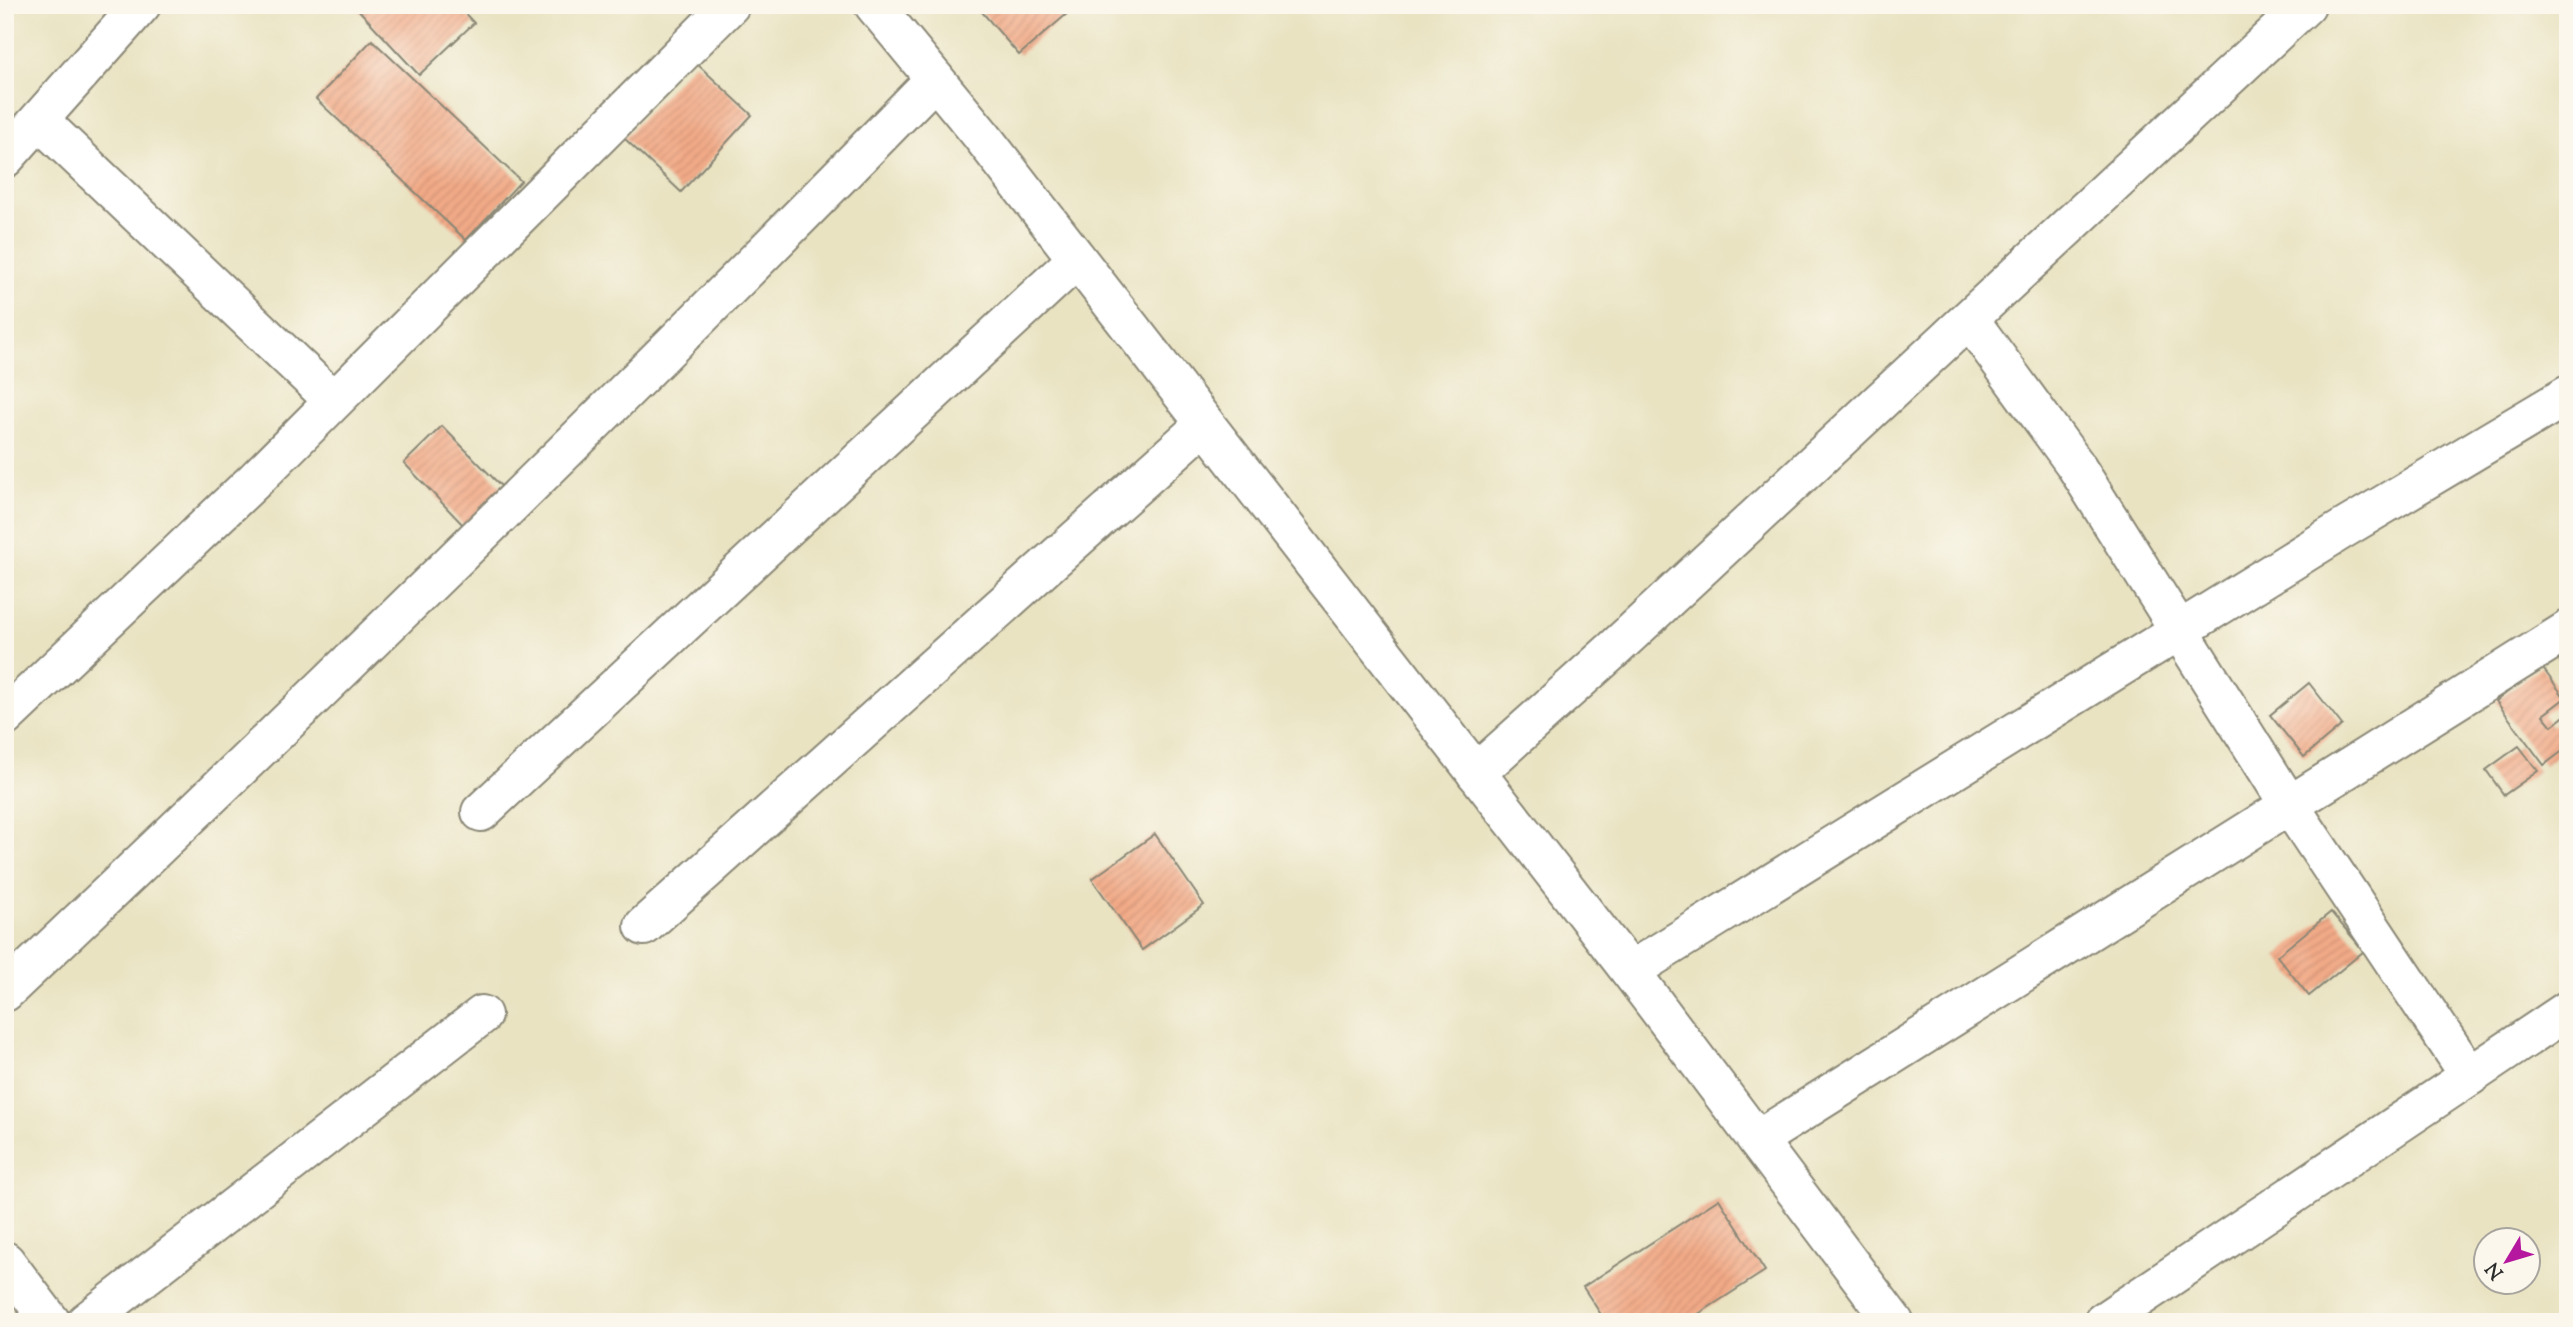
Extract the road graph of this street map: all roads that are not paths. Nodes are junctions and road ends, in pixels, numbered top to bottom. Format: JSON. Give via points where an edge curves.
{"nodes":[{"id":1,"x":141,"y":5,"type":"edge"},
{"id":2,"x":730,"y":5,"type":"edge"},
{"id":3,"x":874,"y":5,"type":"edge"},
{"id":4,"x":2306,"y":5,"type":"edge"},
{"id":5,"x":934,"y":79,"type":"junction"},
{"id":6,"x":39,"y":120,"type":"junction"},
{"id":7,"x":5,"y":158,"type":"edge"},
{"id":8,"x":1077,"y":259,"type":"junction"},
{"id":9,"x":1969,"y":318,"type":"junction"},
{"id":10,"x":2568,"y":395,"type":"edge"},
{"id":11,"x":334,"y":401,"type":"junction"},
{"id":12,"x":1205,"y":424,"type":"junction"},
{"id":13,"x":2568,"y":630,"type":"edge"},
{"id":14,"x":2180,"y":631,"type":"junction"},
{"id":15,"x":5,"y":717,"type":"edge"},
{"id":16,"x":1476,"y":773,"type":"junction"},
{"id":17,"x":2288,"y":803,"type":"junction"},
{"id":18,"x":481,"y":812,"type":"dead end"},
{"id":19,"x":644,"y":926,"type":"dead end"},
{"id":20,"x":1630,"y":971,"type":"junction"},
{"id":21,"x":5,"y":992,"type":"edge"},
{"id":22,"x":2568,"y":1010,"type":"edge"},
{"id":23,"x":482,"y":1015,"type":"dead end"},
{"id":24,"x":2470,"y":1076,"type":"junction"},
{"id":25,"x":1757,"y":1140,"type":"junction"},
{"id":26,"x":5,"y":1261,"type":"edge"},
{"id":27,"x":51,"y":1322,"type":"edge"},
{"id":28,"x":86,"y":1322,"type":"edge"},
{"id":29,"x":1894,"y":1322,"type":"edge"},
{"id":30,"x":2103,"y":1322,"type":"edge"}],
"edges":[{"from":1,"to":6,"type":"street"},
{"from":2,"to":11,"type":"street"},
{"from":3,"to":5,"type":"street"},
{"from":4,"to":9,"type":"street"},
{"from":5,"to":8,"type":"street"},
{"from":5,"to":21,"type":"street","via":[[632,387]]},
{"from":6,"to":7,"type":"street"},
{"from":6,"to":11,"type":"street"},
{"from":8,"to":12,"type":"street"},
{"from":8,"to":18,"type":"street"},
{"from":9,"to":14,"type":"street","via":[[2074,463]]},
{"from":9,"to":16,"type":"street"},
{"from":10,"to":14,"type":"street"},
{"from":11,"to":15,"type":"street"},
{"from":12,"to":16,"type":"street"},
{"from":12,"to":19,"type":"street"},
{"from":13,"to":17,"type":"street"},
{"from":14,"to":17,"type":"street"},
{"from":14,"to":20,"type":"street"},
{"from":16,"to":20,"type":"street"},
{"from":17,"to":24,"type":"street"},
{"from":17,"to":25,"type":"street"},
{"from":20,"to":25,"type":"street"},
{"from":22,"to":24,"type":"street"},
{"from":23,"to":28,"type":"street"},
{"from":24,"to":30,"type":"street"},
{"from":25,"to":29,"type":"street"},
{"from":26,"to":27,"type":"street"}]}
